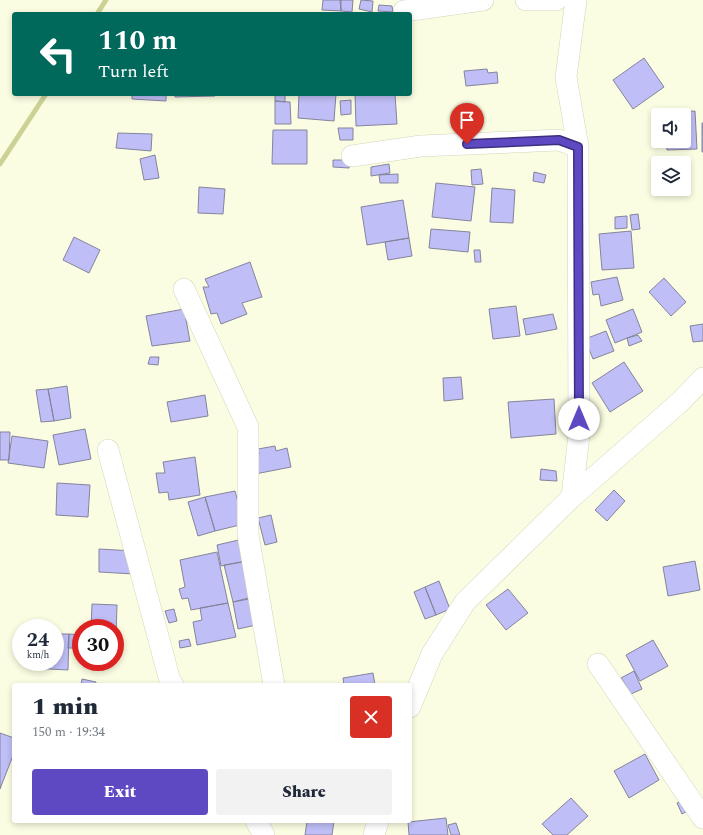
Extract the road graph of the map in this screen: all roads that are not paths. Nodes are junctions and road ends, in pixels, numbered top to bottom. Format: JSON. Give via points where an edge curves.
{"nodes":[{"id":1,"x":483,"y":0,"type":"edge"},
{"id":2,"x":526,"y":0,"type":"edge"},
{"id":3,"x":556,"y":0,"type":"edge"},
{"id":4,"x":576,"y":0,"type":"edge"},
{"id":5,"x":404,"y":11,"type":"dead end"},
{"id":6,"x":578,"y":147,"type":"junction"},
{"id":7,"x":352,"y":156,"type":"dead end"},
{"id":8,"x":184,"y":289,"type":"dead end"},
{"id":9,"x":703,"y":378,"type":"edge"},
{"id":10,"x":108,"y":450,"type":"dead end"},
{"id":11,"x":572,"y":497,"type":"junction"},
{"id":12,"x":598,"y":664,"type":"dead end"},
{"id":13,"x":172,"y":683,"type":"edge"},
{"id":14,"x":274,"y":683,"type":"edge"},
{"id":15,"x":412,"y":702,"type":"edge"},
{"id":16,"x":703,"y":818,"type":"edge"},
{"id":17,"x":257,"y":823,"type":"edge"},
{"id":18,"x":377,"y":823,"type":"edge"},
{"id":19,"x":264,"y":835,"type":"edge"},
{"id":20,"x":374,"y":835,"type":"edge"}],
"edges":[{"from":1,"to":5,"type":"street"},
{"from":2,"to":3,"type":"street"},
{"from":4,"to":6,"type":"street","via":[[566,77]]},
{"from":6,"to":7,"type":"street","via":[[559,140],[421,146]]},
{"from":6,"to":11,"type":"street","via":[[579,435]]},
{"from":8,"to":14,"type":"street","via":[[248,427],[248,535]]},
{"from":9,"to":11,"type":"street","via":[[680,402]]},
{"from":10,"to":13,"type":"street"},
{"from":11,"to":15,"type":"street","via":[[465,602],[432,654]]},
{"from":12,"to":16,"type":"street"},
{"from":17,"to":19,"type":"street"},
{"from":18,"to":20,"type":"street"}]}
